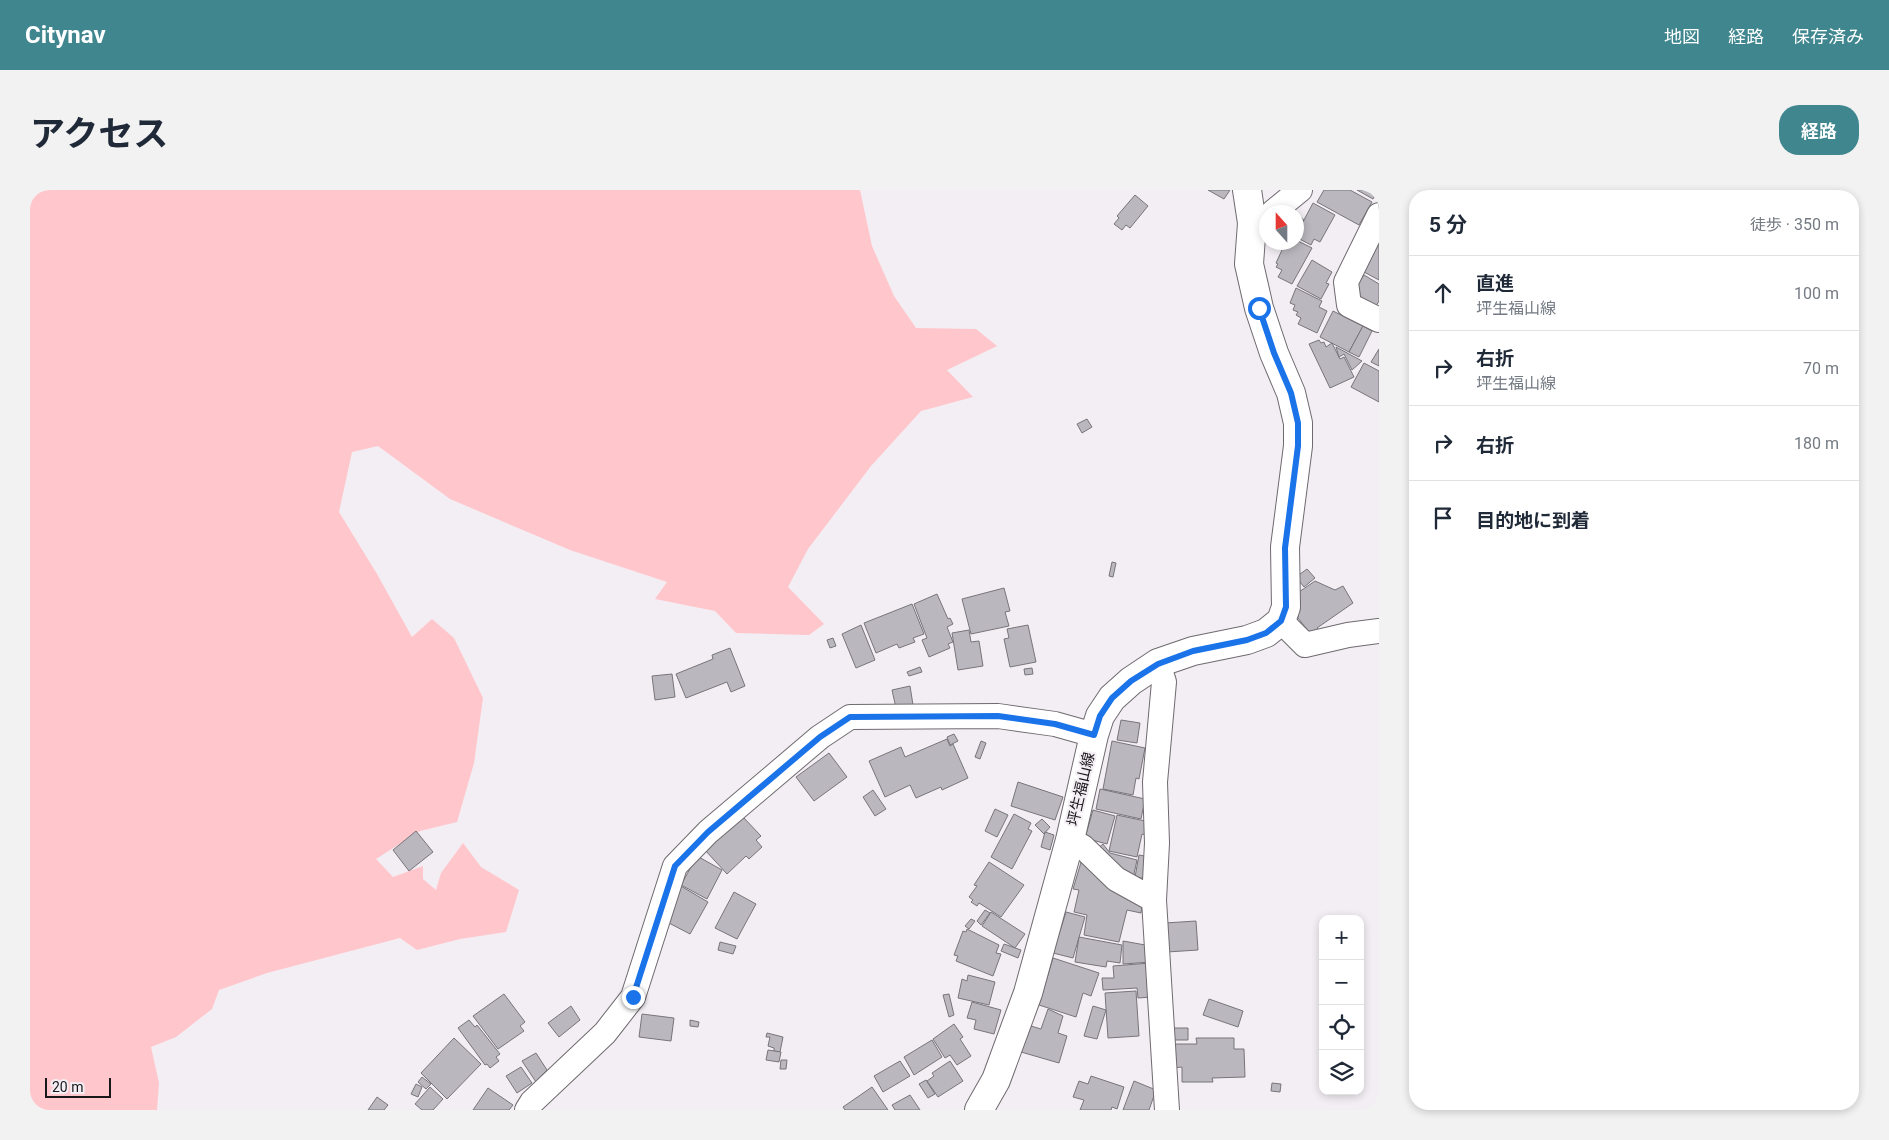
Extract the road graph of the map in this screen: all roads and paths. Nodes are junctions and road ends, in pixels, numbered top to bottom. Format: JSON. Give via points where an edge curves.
{"nodes":[{"id":1,"x":1248,"y":190,"type":"edge"},
{"id":2,"x":1300,"y":190,"type":"edge"},
{"id":3,"x":1280,"y":205,"type":"edge"},
{"id":4,"x":1259,"y":209,"type":"edge"},
{"id":5,"x":1379,"y":215,"type":"edge"},
{"id":6,"x":1259,"y":233,"type":"edge"},
{"id":7,"x":1379,"y":320,"type":"edge"},
{"id":8,"x":1281,"y":621,"type":"junction"},
{"id":9,"x":1379,"y":631,"type":"edge"},
{"id":10,"x":1158,"y":664,"type":"junction"},
{"id":11,"x":1094,"y":735,"type":"junction"},
{"id":12,"x":1070,"y":840,"type":"junction"},
{"id":13,"x":1154,"y":900,"type":"junction"},
{"id":14,"x":527,"y":1110,"type":"edge"},
{"id":15,"x":979,"y":1110,"type":"edge"},
{"id":16,"x":1167,"y":1110,"type":"edge"}],
"edges":[{"from":1,"to":4,"type":"main road"},
{"from":2,"to":3,"type":"street"},
{"from":5,"to":7,"type":"street","via":[[1346,282],[1349,305]]},
{"from":6,"to":8,"type":"main road","via":[[1249,264],[1257,299],[1291,393],[1298,423],[1285,548],[1286,607]]},
{"from":8,"to":9,"type":"street","via":[[1305,645]]},
{"from":8,"to":10,"type":"main road","name":"坪生福山線","via":[[1266,633],[1247,640],[1193,651]]},
{"from":10,"to":11,"type":"main road","name":"坪生福山線","via":[[1112,698],[1100,716]]},
{"from":10,"to":13,"type":"street","via":[[1164,682],[1155,782],[1157,843]]},
{"from":11,"to":12,"type":"main road","name":"坪生福山線"},
{"from":11,"to":14,"type":"street","via":[[1055,724],[998,716],[850,717],[820,737],[716,825],[675,866],[633,997],[605,1033]]},
{"from":12,"to":13,"type":"street","via":[[1083,847],[1116,879]]},
{"from":12,"to":15,"type":"main road","name":"坪生福山線","via":[[1028,993],[996,1080]]},
{"from":13,"to":16,"type":"street"}]}
